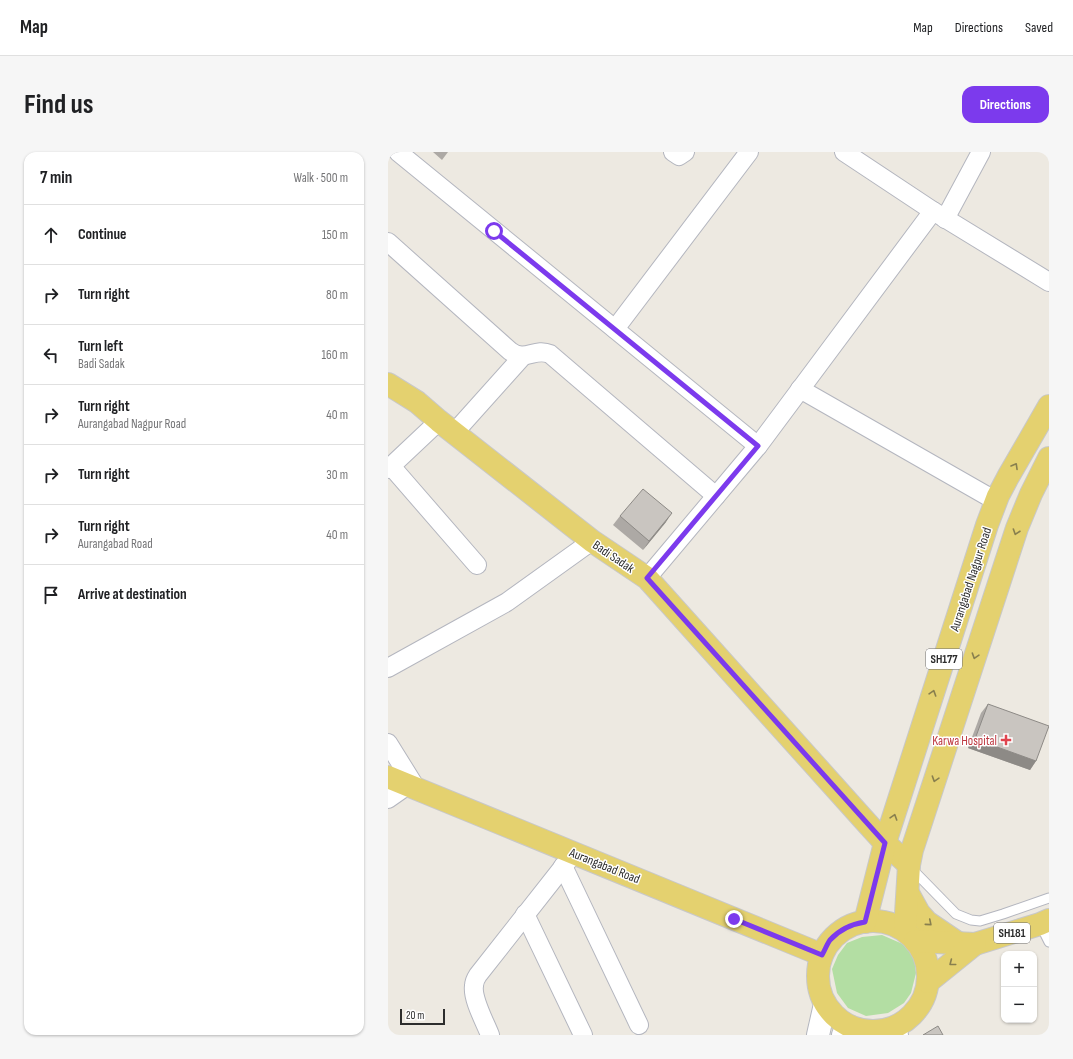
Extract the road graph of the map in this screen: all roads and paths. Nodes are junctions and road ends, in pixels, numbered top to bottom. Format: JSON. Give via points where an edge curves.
{"nodes":[{"id":1,"x":398,"y":152,"type":"edge"},
{"id":2,"x":673,"y":152,"type":"edge"},
{"id":3,"x":685,"y":152,"type":"edge"},
{"id":4,"x":749,"y":152,"type":"edge"},
{"id":5,"x":844,"y":152,"type":"edge"},
{"id":6,"x":981,"y":152,"type":"edge"},
{"id":7,"x":939,"y":215,"type":"junction"},
{"id":8,"x":388,"y":242,"type":"edge"},
{"id":9,"x":1049,"y":282,"type":"edge"},
{"id":10,"x":615,"y":329,"type":"junction"},
{"id":11,"x":523,"y":356,"type":"junction"},
{"id":12,"x":388,"y":384,"type":"edge"},
{"id":13,"x":800,"y":389,"type":"junction"},
{"id":14,"x":1049,"y":406,"type":"edge"},
{"id":15,"x":446,"y":427,"type":"junction"},
{"id":16,"x":758,"y":446,"type":"junction"},
{"id":17,"x":1049,"y":458,"type":"edge"},
{"id":18,"x":390,"y":467,"type":"edge"},
{"id":19,"x":716,"y":496,"type":"junction"},
{"id":20,"x":999,"y":496,"type":"junction"},
{"id":21,"x":1027,"y":504,"type":"junction"},
{"id":22,"x":592,"y":541,"type":"junction"},
{"id":23,"x":477,"y":565,"type":"dead end"},
{"id":24,"x":647,"y":578,"type":"junction"},
{"id":25,"x":388,"y":668,"type":"edge"},
{"id":26,"x":388,"y":743,"type":"edge"},
{"id":27,"x":404,"y":783,"type":"edge"},
{"id":28,"x":388,"y":799,"type":"edge"},
{"id":29,"x":885,"y":843,"type":"junction"},
{"id":30,"x":568,"y":860,"type":"junction"},
{"id":31,"x":909,"y":865,"type":"junction"},
{"id":32,"x":908,"y":893,"type":"junction"},
{"id":33,"x":1049,"y":898,"type":"edge"},
{"id":34,"x":525,"y":914,"type":"junction"},
{"id":35,"x":865,"y":922,"type":"junction"},
{"id":36,"x":1046,"y":929,"type":"edge"},
{"id":37,"x":910,"y":936,"type":"junction"},
{"id":38,"x":967,"y":944,"type":"junction"},
{"id":39,"x":822,"y":955,"type":"junction"},
{"id":40,"x":928,"y":982,"type":"junction"},
{"id":41,"x":825,"y":1004,"type":"junction"},
{"id":42,"x":639,"y":1025,"type":"dead end"},
{"id":43,"x":847,"y":1031,"type":"edge"},
{"id":44,"x":896,"y":1031,"type":"edge"},
{"id":45,"x":490,"y":1035,"type":"edge"},
{"id":46,"x":583,"y":1035,"type":"edge"},
{"id":47,"x":818,"y":1035,"type":"edge"}],
"edges":[{"from":1,"to":10,"type":"street"},
{"from":2,"to":3,"type":"street","via":[[679,156]]},
{"from":4,"to":10,"type":"street"},
{"from":5,"to":7,"type":"street"},
{"from":6,"to":7,"type":"street"},
{"from":7,"to":9,"type":"street"},
{"from":7,"to":13,"type":"street"},
{"from":8,"to":11,"type":"street","via":[[510,351]]},
{"from":10,"to":16,"type":"street"},
{"from":11,"to":15,"type":"street"},
{"from":11,"to":19,"type":"street","via":[[540,352],[550,354]]},
{"from":12,"to":15,"type":"main road","name":"Badi Sadak","via":[[417,402]]},
{"from":13,"to":16,"type":"street"},
{"from":13,"to":20,"type":"street"},
{"from":20,"to":14,"type":"main road","name":"Aurangabad Nagpur Road","number":"SH177","one_way":true},
{"from":15,"to":18,"type":"street"},
{"from":15,"to":22,"type":"main road","name":"Badi Sadak"},
{"from":16,"to":19,"type":"street"},
{"from":17,"to":21,"type":"main road","number":"SH177"},
{"from":18,"to":23,"type":"street"},
{"from":19,"to":24,"type":"street"},
{"from":20,"to":21,"type":"main road"},
{"from":29,"to":20,"type":"main road","name":"Aurangabad Nagpur Road","number":"SH177","one_way":true,"via":[[987,525]]},
{"from":21,"to":31,"type":"main road","number":"SH177","one_way":true,"via":[[1017,528]]},
{"from":22,"to":24,"type":"main road","name":"Badi Sadak"},
{"from":22,"to":25,"type":"street","via":[[507,602]]},
{"from":24,"to":29,"type":"main road","name":"Badi Sadak"},
{"from":26,"to":27,"type":"street"},
{"from":27,"to":28,"type":"street"},
{"from":27,"to":30,"type":"main road","name":"Aurangabad Road"},
{"from":29,"to":31,"type":"main road","name":"Badi Sadak"},
{"from":29,"to":35,"type":"main road","name":"Aurangabad Nagpur Road","number":"SH177"},
{"from":30,"to":34,"type":"street"},
{"from":30,"to":39,"type":"main road","name":"Aurangabad Road"},
{"from":30,"to":42,"type":"street"},
{"from":31,"to":32,"type":"main road","number":"SH177"},
{"from":31,"to":33,"type":"lane","via":[[956,914],[971,920],[980,921]]},
{"from":32,"to":37,"type":"main road","number":"SH177"},
{"from":32,"to":38,"type":"main road","one_way":true,"via":[[927,922]]},
{"from":34,"to":45,"type":"street","via":[[475,981],[475,999]]},
{"from":34,"to":46,"type":"street"},
{"from":35,"to":37,"type":"main road","via":[[887,923]]},
{"from":35,"to":39,"type":"main road","via":[[842,930],[830,941]]},
{"from":36,"to":38,"type":"main road","number":"SH181"},
{"from":37,"to":38,"type":"main road","number":"SH181"},
{"from":37,"to":40,"type":"main road","via":[[922,952]]},
{"from":38,"to":40,"type":"main road","number":"SH181","one_way":true},
{"from":39,"to":41,"type":"main road","via":[[817,971],[819,988]]},
{"from":40,"to":44,"type":"main road","via":[[919,1006]]},
{"from":41,"to":43,"type":"main road"},
{"from":41,"to":47,"type":"main road"},
{"from":43,"to":44,"type":"main road"}]}
